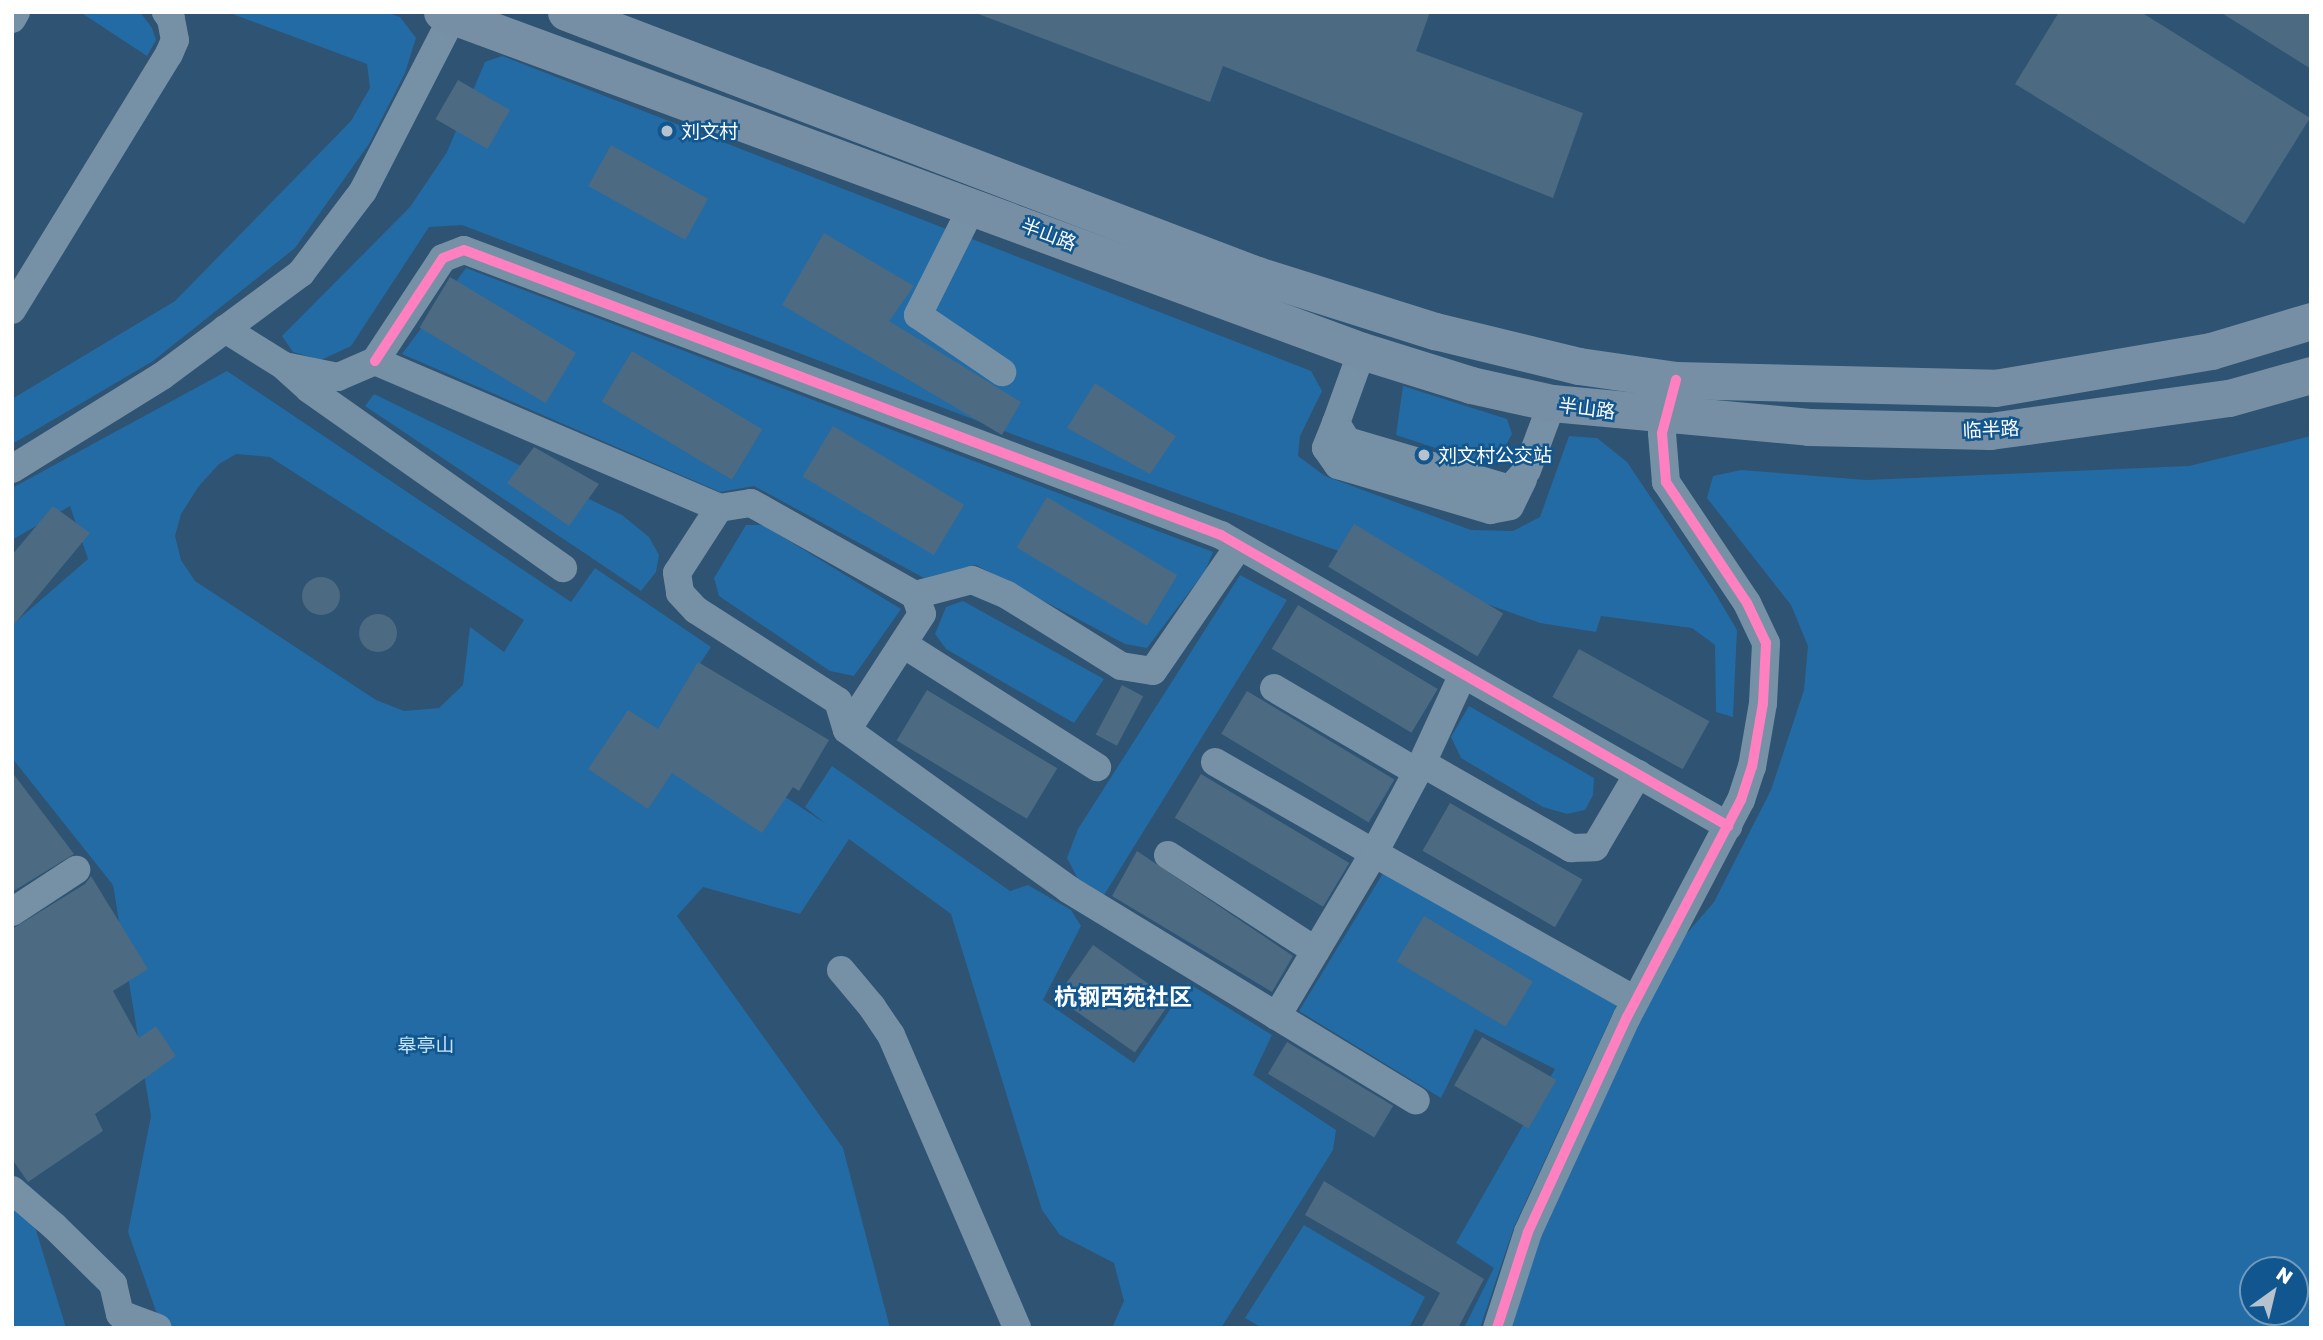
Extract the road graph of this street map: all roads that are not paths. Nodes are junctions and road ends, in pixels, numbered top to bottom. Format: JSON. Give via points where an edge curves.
{"nodes":[{"id":1,"x":16,"y":12,"type":"edge"},
{"id":2,"x":166,"y":12,"type":"edge"},
{"id":3,"x":565,"y":12,"type":"edge"},
{"id":4,"x":448,"y":14,"type":"edge"},
{"id":5,"x":12,"y":19,"type":"edge"},
{"id":6,"x":973,"y":205,"type":"junction"},
{"id":7,"x":12,"y":310,"type":"edge"},
{"id":8,"x":2311,"y":321,"type":"edge"},
{"id":9,"x":225,"y":329,"type":"junction"},
{"id":10,"x":1363,"y":351,"type":"junction"},
{"id":11,"x":375,"y":361,"type":"junction"},
{"id":12,"x":284,"y":366,"type":"junction"},
{"id":13,"x":1002,"y":372,"type":"dead end"},
{"id":14,"x":2311,"y":375,"type":"edge"},
{"id":15,"x":1676,"y":380,"type":"junction"},
{"id":16,"x":1552,"y":403,"type":"junction"},
{"id":17,"x":1666,"y":415,"type":"junction"},
{"id":18,"x":12,"y":469,"type":"edge"},
{"id":19,"x":719,"y":508,"type":"junction"},
{"id":20,"x":1239,"y":546,"type":"junction"},
{"id":21,"x":564,"y":568,"type":"dead end"},
{"id":22,"x":915,"y":596,"type":"junction"},
{"id":23,"x":903,"y":643,"type":"junction"},
{"id":24,"x":1463,"y":674,"type":"junction"},
{"id":25,"x":1274,"y":688,"type":"dead end"},
{"id":26,"x":847,"y":730,"type":"junction"},
{"id":27,"x":1214,"y":762,"type":"dead end"},
{"id":28,"x":1097,"y":767,"type":"dead end"},
{"id":29,"x":1420,"y":768,"type":"junction"},
{"id":30,"x":1638,"y":774,"type":"junction"},
{"id":31,"x":1728,"y":826,"type":"junction"},
{"id":32,"x":1374,"y":853,"type":"junction"},
{"id":33,"x":1168,"y":855,"type":"dead end"},
{"id":34,"x":76,"y":870,"type":"dead end"},
{"id":35,"x":12,"y":912,"type":"edge"},
{"id":36,"x":1316,"y":951,"type":"junction"},
{"id":37,"x":841,"y":970,"type":"dead end"},
{"id":38,"x":1635,"y":1000,"type":"junction"},
{"id":39,"x":1278,"y":1016,"type":"junction"},
{"id":40,"x":1416,"y":1101,"type":"dead end"},
{"id":41,"x":12,"y":1191,"type":"edge"},
{"id":42,"x":158,"y":1328,"type":"edge"},
{"id":43,"x":1017,"y":1328,"type":"edge"},
{"id":44,"x":1497,"y":1328,"type":"edge"}],
"edges":[{"from":1,"to":5,"type":"street"},
{"from":2,"to":7,"type":"street","via":[[175,40],[169,54]]},
{"from":3,"to":15,"type":"main road","name":"半山路","via":[[1258,275],[1435,331],[1579,366]]},
{"from":4,"to":6,"type":"main road","name":"半山路"},
{"from":4,"to":9,"type":"street","via":[[363,191],[301,274]]},
{"from":6,"to":10,"type":"main road","name":"半山路"},
{"from":6,"to":13,"type":"street","via":[[918,315]]},
{"from":8,"to":15,"type":"main road","via":[[2211,351],[1994,388]]},
{"from":9,"to":12,"type":"street"},
{"from":9,"to":18,"type":"street","via":[[162,376]]},
{"from":10,"to":16,"type":"main road","name":"半山路","via":[[1471,385]]},
{"from":10,"to":16,"type":"street","via":[[1336,424],[1347,441],[1510,489],[1527,470]]},
{"from":11,"to":12,"type":"street","via":[[338,377]]},
{"from":11,"to":19,"type":"street"},
{"from":11,"to":20,"type":"street","via":[[443,258],[464,250],[1221,535]]},
{"from":12,"to":21,"type":"street","via":[[309,389]]},
{"from":14,"to":17,"type":"main road","name":"临半路","via":[[2229,398],[1990,432],[1809,427]]},
{"from":15,"to":17,"type":"street"},
{"from":16,"to":17,"type":"main road","name":"半山路"},
{"from":17,"to":31,"type":"street","via":[[1662,433],[1665,482],[1747,603],[1766,643],[1763,703],[1752,767]]},
{"from":19,"to":22,"type":"street","via":[[751,503]]},
{"from":19,"to":26,"type":"street","via":[[677,573],[680,593],[696,610],[838,701]]},
{"from":20,"to":22,"type":"street","via":[[1153,671],[1121,666],[1007,595],[972,580]]},
{"from":20,"to":24,"type":"street"},
{"from":22,"to":23,"type":"street","via":[[922,614]]},
{"from":23,"to":26,"type":"street"},
{"from":23,"to":28,"type":"street"},
{"from":24,"to":29,"type":"street"},
{"from":24,"to":30,"type":"street"},
{"from":25,"to":29,"type":"street"},
{"from":26,"to":39,"type":"street","via":[[1068,889]]},
{"from":27,"to":32,"type":"street"},
{"from":29,"to":30,"type":"street","via":[[1571,848],[1595,848]]},
{"from":29,"to":32,"type":"street"},
{"from":30,"to":31,"type":"street"},
{"from":31,"to":38,"type":"street"},
{"from":32,"to":36,"type":"street"},
{"from":32,"to":38,"type":"street"},
{"from":33,"to":36,"type":"street"},
{"from":34,"to":35,"type":"street"},
{"from":36,"to":39,"type":"street"},
{"from":37,"to":43,"type":"street","via":[[891,1035]]},
{"from":38,"to":44,"type":"street","via":[[1528,1232]]},
{"from":39,"to":40,"type":"street"},
{"from":41,"to":42,"type":"street","via":[[113,1284],[120,1314]]}]}
